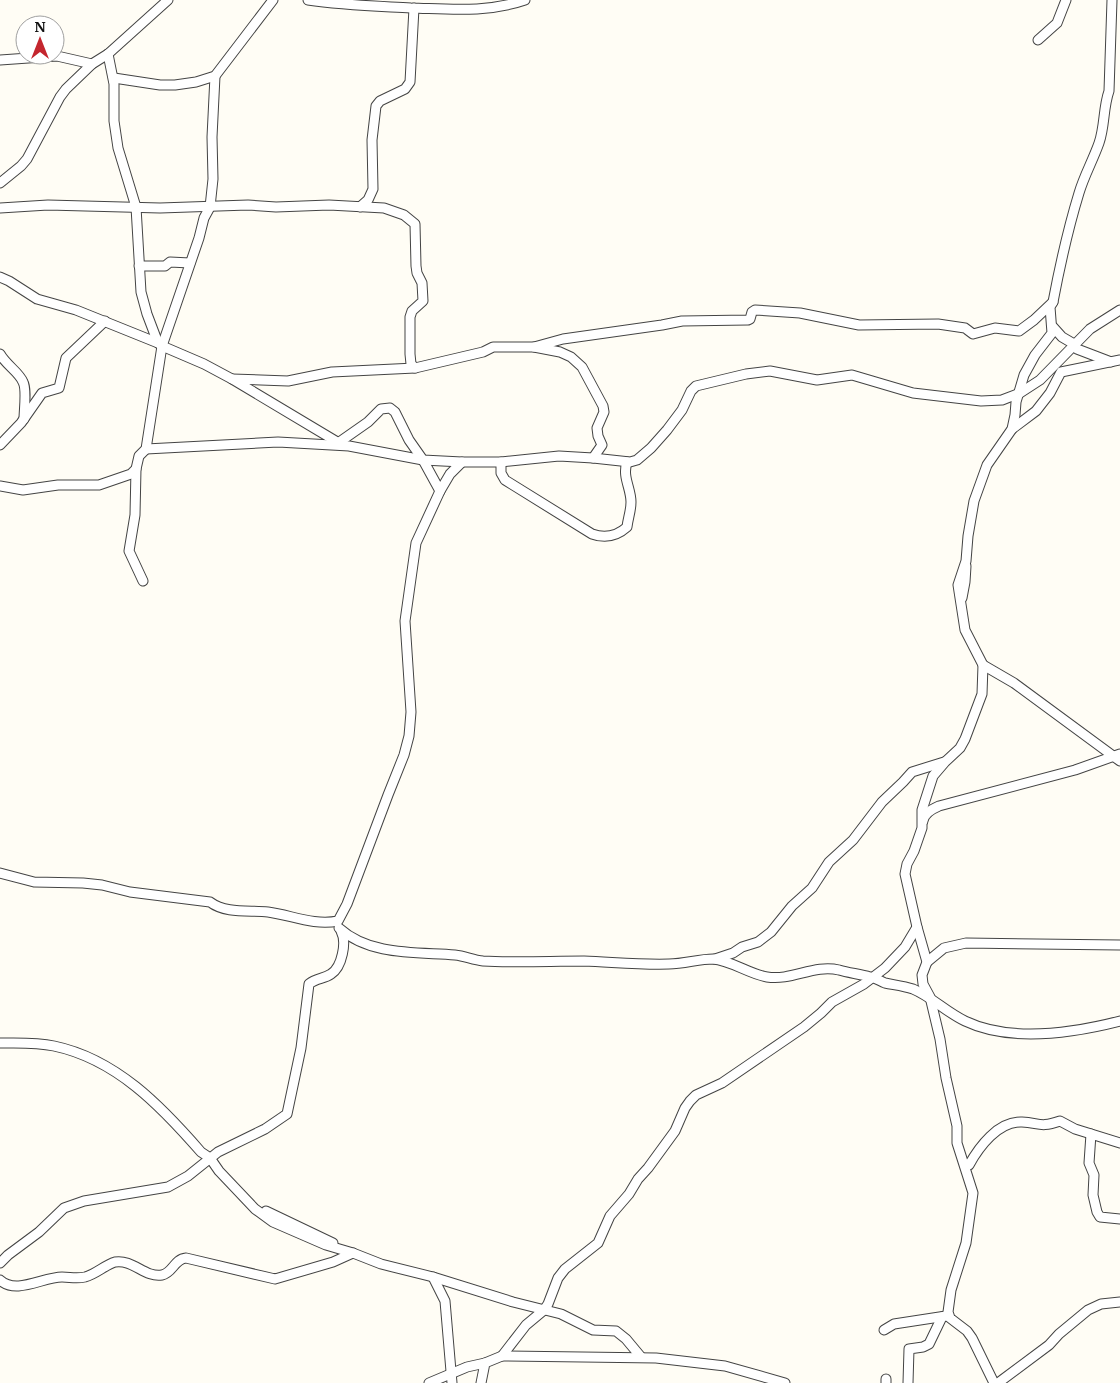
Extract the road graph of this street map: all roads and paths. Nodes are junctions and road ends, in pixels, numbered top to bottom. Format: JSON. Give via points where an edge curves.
{"nodes":[{"id":1,"x":168,"y":0,"type":"edge"},
{"id":2,"x":273,"y":0,"type":"edge"},
{"id":3,"x":308,"y":0,"type":"edge"},
{"id":4,"x":465,"y":0,"type":"edge"},
{"id":5,"x":522,"y":0,"type":"edge"},
{"id":6,"x":1066,"y":0,"type":"edge"},
{"id":7,"x":1112,"y":0,"type":"edge"},
{"id":8,"x":357,"y":3,"type":"edge"},
{"id":9,"x":414,"y":8,"type":"junction"},
{"id":10,"x":466,"y":10,"type":"junction"},
{"id":11,"x":1038,"y":40,"type":"dead end"},
{"id":12,"x":108,"y":54,"type":"junction"},
{"id":13,"x":0,"y":60,"type":"edge"},
{"id":14,"x":92,"y":64,"type":"junction"},
{"id":15,"x":215,"y":76,"type":"junction"},
{"id":16,"x":114,"y":78,"type":"junction"},
{"id":17,"x":0,"y":183,"type":"edge"},
{"id":18,"x":136,"y":207,"type":"junction"},
{"id":19,"x":210,"y":207,"type":"junction"},
{"id":20,"x":360,"y":207,"type":"junction"},
{"id":21,"x":0,"y":208,"type":"edge"},
{"id":22,"x":190,"y":263,"type":"junction"},
{"id":23,"x":139,"y":266,"type":"junction"},
{"id":24,"x":0,"y":277,"type":"edge"},
{"id":25,"x":1053,"y":302,"type":"junction"},
{"id":26,"x":1120,"y":310,"type":"edge"},
{"id":27,"x":105,"y":321,"type":"junction"},
{"id":28,"x":1052,"y":326,"type":"junction"},
{"id":29,"x":160,"y":344,"type":"junction"},
{"id":30,"x":1074,"y":344,"type":"junction"},
{"id":31,"x":534,"y":346,"type":"junction"},
{"id":32,"x":0,"y":354,"type":"edge"},
{"id":33,"x":1115,"y":361,"type":"edge"},
{"id":34,"x":415,"y":368,"type":"junction"},
{"id":35,"x":232,"y":379,"type":"junction"},
{"id":36,"x":1020,"y":393,"type":"junction"},
{"id":37,"x":24,"y":418,"type":"junction"},
{"id":38,"x":1012,"y":429,"type":"junction"},
{"id":39,"x":338,"y":443,"type":"junction"},
{"id":40,"x":0,"y":445,"type":"edge"},
{"id":41,"x":349,"y":446,"type":"junction"},
{"id":42,"x":146,"y":449,"type":"junction"},
{"id":43,"x":594,"y":458,"type":"junction"},
{"id":44,"x":423,"y":460,"type":"junction"},
{"id":45,"x":462,"y":462,"type":"junction"},
{"id":46,"x":501,"y":462,"type":"junction"},
{"id":47,"x":627,"y":462,"type":"junction"},
{"id":48,"x":136,"y":469,"type":"junction"},
{"id":49,"x":0,"y":486,"type":"edge"},
{"id":50,"x":440,"y":491,"type":"junction"},
{"id":51,"x":143,"y":581,"type":"dead end"},
{"id":52,"x":983,"y":665,"type":"junction"},
{"id":53,"x":1118,"y":757,"type":"edge"},
{"id":54,"x":945,"y":762,"type":"junction"},
{"id":55,"x":932,"y":809,"type":"junction"},
{"id":56,"x":922,"y":810,"type":"junction"},
{"id":57,"x":922,"y":828,"type":"junction"},
{"id":58,"x":0,"y":873,"type":"edge"},
{"id":59,"x":338,"y":924,"type":"junction"},
{"id":60,"x":917,"y":927,"type":"junction"},
{"id":61,"x":1120,"y":945,"type":"edge"},
{"id":62,"x":715,"y":959,"type":"junction"},
{"id":63,"x":927,"y":962,"type":"junction"},
{"id":64,"x":873,"y":977,"type":"junction"},
{"id":65,"x":930,"y":997,"type":"junction"},
{"id":66,"x":1120,"y":1021,"type":"edge"},
{"id":67,"x":0,"y":1042,"type":"edge"},
{"id":68,"x":1091,"y":1134,"type":"junction"},
{"id":69,"x":1120,"y":1143,"type":"edge"},
{"id":70,"x":210,"y":1158,"type":"junction"},
{"id":71,"x":969,"y":1165,"type":"dead end"},
{"id":72,"x":1120,"y":1219,"type":"edge"},
{"id":73,"x":353,"y":1253,"type":"junction"},
{"id":74,"x":0,"y":1264,"type":"edge"},
{"id":75,"x":433,"y":1276,"type":"junction"},
{"id":76,"x":0,"y":1280,"type":"edge"},
{"id":77,"x":1120,"y":1302,"type":"edge"},
{"id":78,"x":544,"y":1310,"type":"junction"},
{"id":79,"x":945,"y":1316,"type":"junction"},
{"id":80,"x":884,"y":1330,"type":"dead end"},
{"id":81,"x":502,"y":1356,"type":"junction"},
{"id":82,"x":641,"y":1357,"type":"junction"},
{"id":83,"x":485,"y":1363,"type":"junction"},
{"id":84,"x":451,"y":1373,"type":"junction"},
{"id":85,"x":429,"y":1383,"type":"edge"},
{"id":86,"x":452,"y":1383,"type":"edge"},
{"id":87,"x":481,"y":1383,"type":"edge"},
{"id":88,"x":785,"y":1383,"type":"edge"},
{"id":89,"x":908,"y":1383,"type":"edge"},
{"id":90,"x":994,"y":1383,"type":"edge"},
{"id":91,"x":998,"y":1383,"type":"edge"}],
"edges":[{"from":1,"to":12,"type":"street"},
{"from":2,"to":15,"type":"street"},
{"from":3,"to":8,"type":"street"},
{"from":4,"to":10,"type":"street"},
{"from":5,"to":10,"type":"street"},
{"from":6,"to":11,"type":"street","via":[[1057,23]]},
{"from":7,"to":25,"type":"street","via":[[1109,91],[1104,120],[1070,224]]},
{"from":8,"to":9,"type":"street"},
{"from":9,"to":10,"type":"street"},
{"from":9,"to":20,"type":"street","via":[[410,82],[405,90],[376,106],[372,140],[373,188],[368,200]]},
{"from":12,"to":14,"type":"street"},
{"from":12,"to":16,"type":"street"},
{"from":13,"to":14,"type":"street","via":[[57,56]]},
{"from":14,"to":17,"type":"street","via":[[60,97],[27,159]]},
{"from":15,"to":16,"type":"street","via":[[175,85]]},
{"from":15,"to":19,"type":"street","via":[[214,179]]},
{"from":16,"to":18,"type":"street","via":[[118,148]]},
{"from":18,"to":19,"type":"street"},
{"from":18,"to":21,"type":"street","via":[[48,205]]},
{"from":18,"to":23,"type":"street"},
{"from":19,"to":20,"type":"street"},
{"from":19,"to":22,"type":"street"},
{"from":20,"to":34,"type":"street","via":[[397,212],[415,224],[416,266],[424,295],[410,317],[410,354]]},
{"from":22,"to":23,"type":"street"},
{"from":22,"to":29,"type":"street"},
{"from":23,"to":29,"type":"street","via":[[141,292]]},
{"from":24,"to":27,"type":"street","via":[[37,299]]},
{"from":25,"to":28,"type":"street","via":[[1050,307]]},
{"from":25,"to":31,"type":"street","via":[[1018,332],[996,328],[973,334],[965,328],[932,324],[859,325],[805,314],[755,310],[748,320],[682,321]]},
{"from":26,"to":30,"type":"street","via":[[1090,329]]},
{"from":27,"to":29,"type":"street"},
{"from":27,"to":37,"type":"street","via":[[69,354],[64,362],[59,388],[42,393]]},
{"from":28,"to":30,"type":"street"},
{"from":28,"to":36,"type":"street","via":[[1050,338],[1024,375]]},
{"from":29,"to":35,"type":"street"},
{"from":29,"to":42,"type":"street"},
{"from":30,"to":33,"type":"street","via":[[1077,349]]},
{"from":30,"to":36,"type":"street","via":[[1045,376]]},
{"from":31,"to":34,"type":"street","via":[[493,346],[483,352]]},
{"from":31,"to":43,"type":"street","via":[[560,352],[577,361],[602,402],[604,412],[597,428],[602,445]]},
{"from":32,"to":37,"type":"street","via":[[23,381]]},
{"from":33,"to":38,"type":"street","via":[[1061,372],[1036,411]]},
{"from":34,"to":35,"type":"street","via":[[332,372],[288,380]]},
{"from":35,"to":39,"type":"street"},
{"from":36,"to":38,"type":"street"},
{"from":36,"to":47,"type":"street","via":[[1002,400],[981,401],[913,393],[852,375],[817,380],[778,372],[746,374],[696,386],[651,448],[636,460]]},
{"from":37,"to":40,"type":"street"},
{"from":38,"to":52,"type":"street","via":[[987,465],[979,485],[970,517],[966,561],[958,585],[965,630]]},
{"from":39,"to":41,"type":"street"},
{"from":39,"to":44,"type":"street","via":[[382,409],[390,408]]},
{"from":41,"to":42,"type":"street","via":[[278,442]]},
{"from":41,"to":44,"type":"street"},
{"from":42,"to":48,"type":"street"},
{"from":43,"to":46,"type":"street","via":[[559,456]]},
{"from":43,"to":47,"type":"street"},
{"from":44,"to":45,"type":"street"},
{"from":44,"to":50,"type":"street"},
{"from":45,"to":46,"type":"street"},
{"from":45,"to":50,"type":"street"},
{"from":46,"to":47,"type":"street","via":[[505,480],[592,534],[605,538],[628,527],[631,502],[625,479]]},
{"from":48,"to":49,"type":"street","via":[[125,477],[99,485],[23,490]]},
{"from":48,"to":51,"type":"street","via":[[135,515],[129,551]]},
{"from":50,"to":59,"type":"street","via":[[416,543],[407,596],[405,630],[411,712],[406,752]]},
{"from":52,"to":53,"type":"street","via":[[1014,682]]},
{"from":52,"to":54,"type":"street","via":[[982,694],[972,723],[960,748]]},
{"from":53,"to":55,"type":"street"},
{"from":54,"to":56,"type":"street","via":[[933,776]]},
{"from":54,"to":62,"type":"street","via":[[912,772],[829,862],[812,888],[771,932],[758,942]]},
{"from":55,"to":56,"type":"street"},
{"from":55,"to":57,"type":"street","via":[[923,819]]},
{"from":56,"to":57,"type":"street"},
{"from":57,"to":60,"type":"street","via":[[905,874]]},
{"from":58,"to":59,"type":"street","via":[[34,882],[102,885],[130,892],[210,902],[227,909]]},
{"from":59,"to":62,"type":"street","via":[[347,934],[385,950],[456,955],[483,961],[659,965]]},
{"from":59,"to":70,"type":"street","via":[[344,946],[334,971],[310,984],[287,1114]]},
{"from":60,"to":63,"type":"street"},
{"from":60,"to":64,"type":"street","via":[[905,947]]},
{"from":61,"to":63,"type":"street","via":[[966,943],[949,946]]},
{"from":62,"to":64,"type":"street","via":[[769,977],[826,968]]},
{"from":63,"to":65,"type":"street","via":[[922,975]]},
{"from":64,"to":65,"type":"street"},
{"from":64,"to":78,"type":"street","via":[[832,1002],[804,1027],[734,1075],[690,1101],[675,1131],[610,1216],[598,1243],[560,1274]]},
{"from":65,"to":66,"type":"street","via":[[967,1022],[997,1030],[1047,1034]]},
{"from":65,"to":79,"type":"street","via":[[956,1119],[957,1143],[974,1193],[966,1243]]},
{"from":67,"to":70,"type":"street","via":[[52,1045],[105,1066],[153,1100]]},
{"from":68,"to":69,"type":"street"},
{"from":68,"to":71,"type":"street","via":[[1060,1121],[1044,1126],[1012,1123],[996,1132]]},
{"from":68,"to":72,"type":"street","via":[[1089,1163],[1094,1175],[1097,1212],[1100,1217]]},
{"from":70,"to":73,"type":"street","via":[[247,1201],[273,1222]]},
{"from":70,"to":74,"type":"street","via":[[168,1187],[84,1201],[64,1208]]},
{"from":73,"to":75,"type":"street","via":[[381,1264]]},
{"from":73,"to":76,"type":"street","via":[[276,1279],[186,1258],[178,1260],[161,1275],[117,1262],[84,1278],[60,1277],[14,1286]]},
{"from":75,"to":78,"type":"street"},
{"from":75,"to":84,"type":"street","via":[[445,1301]]},
{"from":77,"to":91,"type":"street","via":[[1101,1304],[1088,1310],[1049,1345]]},
{"from":78,"to":81,"type":"street","via":[[526,1325]]},
{"from":78,"to":82,"type":"street","via":[[567,1316],[593,1330],[619,1332]]},
{"from":79,"to":80,"type":"street","via":[[894,1324]]},
{"from":79,"to":89,"type":"street","via":[[929,1344],[909,1350]]},
{"from":79,"to":90,"type":"street","via":[[972,1338]]},
{"from":81,"to":82,"type":"street"},
{"from":81,"to":83,"type":"street"},
{"from":82,"to":88,"type":"street","via":[[725,1366]]},
{"from":83,"to":84,"type":"street"},
{"from":83,"to":87,"type":"street"},
{"from":84,"to":85,"type":"street"},
{"from":84,"to":86,"type":"street"}]}
